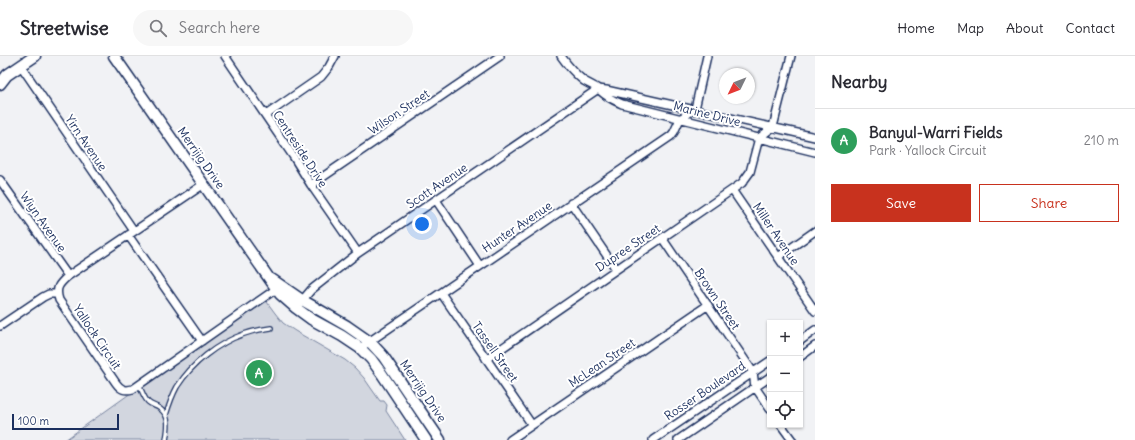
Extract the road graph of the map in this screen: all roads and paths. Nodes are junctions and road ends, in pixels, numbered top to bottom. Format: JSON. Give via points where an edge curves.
{"nodes":[{"id":1,"x":35,"y":56,"type":"edge"},
{"id":2,"x":114,"y":56,"type":"edge"},
{"id":3,"x":225,"y":56,"type":"edge"},
{"id":4,"x":335,"y":56,"type":"edge"},
{"id":5,"x":500,"y":56,"type":"edge"},
{"id":6,"x":561,"y":56,"type":"edge"},
{"id":7,"x":707,"y":56,"type":"edge"},
{"id":8,"x":792,"y":56,"type":"edge"},
{"id":9,"x":21,"y":66,"type":"junction"},
{"id":10,"x":0,"y":84,"type":"edge"},
{"id":11,"x":598,"y":89,"type":"junction"},
{"id":12,"x":694,"y":109,"type":"junction"},
{"id":13,"x":266,"y":115,"type":"junction"},
{"id":14,"x":680,"y":119,"type":"junction"},
{"id":15,"x":773,"y":128,"type":"junction"},
{"id":16,"x":815,"y":137,"type":"edge"},
{"id":17,"x":758,"y":138,"type":"junction"},
{"id":18,"x":815,"y":152,"type":"edge"},
{"id":19,"x":0,"y":180,"type":"edge"},
{"id":20,"x":204,"y":184,"type":"junction"},
{"id":21,"x":311,"y":185,"type":"junction"},
{"id":22,"x":732,"y":190,"type":"junction"},
{"id":23,"x":436,"y":200,"type":"junction"},
{"id":24,"x":571,"y":203,"type":"junction"},
{"id":25,"x":815,"y":231,"type":"edge"},
{"id":26,"x":131,"y":233,"type":"junction"},
{"id":27,"x":662,"y":238,"type":"junction"},
{"id":28,"x":358,"y":253,"type":"junction"},
{"id":29,"x":778,"y":257,"type":"junction"},
{"id":30,"x":480,"y":266,"type":"junction"},
{"id":31,"x":616,"y":270,"type":"junction"},
{"id":32,"x":267,"y":275,"type":"junction"},
{"id":33,"x":68,"y":276,"type":"junction"},
{"id":34,"x":276,"y":289,"type":"junction"},
{"id":35,"x":440,"y":293,"type":"junction"},
{"id":36,"x":57,"y":294,"type":"junction"},
{"id":37,"x":299,"y":304,"type":"junction"},
{"id":38,"x":708,"y":305,"type":"junction"},
{"id":39,"x":815,"y":311,"type":"edge"},
{"id":40,"x":1,"y":324,"type":"edge"},
{"id":41,"x":271,"y":328,"type":"dead end"},
{"id":42,"x":815,"y":330,"type":"edge"},
{"id":43,"x":803,"y":338,"type":"edge"},
{"id":44,"x":202,"y":341,"type":"junction"},
{"id":45,"x":370,"y":342,"type":"junction"},
{"id":46,"x":815,"y":346,"type":"edge"},
{"id":47,"x":360,"y":348,"type":"junction"},
{"id":48,"x":801,"y":356,"type":"edge"},
{"id":49,"x":486,"y":359,"type":"junction"},
{"id":50,"x":767,"y":363,"type":"edge"},
{"id":51,"x":753,"y":372,"type":"junction"},
{"id":52,"x":767,"y":379,"type":"edge"},
{"id":53,"x":139,"y":385,"type":"junction"},
{"id":54,"x":755,"y":387,"type":"junction"},
{"id":55,"x":767,"y":405,"type":"edge"},
{"id":56,"x":166,"y":415,"type":"junction"},
{"id":57,"x":532,"y":425,"type":"junction"},
{"id":58,"x":783,"y":428,"type":"edge"},
{"id":59,"x":166,"y":440,"type":"edge"},
{"id":60,"x":426,"y":440,"type":"edge"},
{"id":61,"x":440,"y":440,"type":"edge"},
{"id":62,"x":510,"y":440,"type":"edge"},
{"id":63,"x":653,"y":440,"type":"edge"},
{"id":64,"x":678,"y":440,"type":"edge"},
{"id":65,"x":792,"y":440,"type":"edge"}],
"edges":[{"from":1,"to":9,"type":"street"},
{"from":2,"to":20,"type":"street","name":"Merrijig Drive"},
{"from":3,"to":13,"type":"street","name":"Centreside Drive"},
{"from":4,"to":13,"type":"street","via":[[321,77]]},
{"from":5,"to":21,"type":"street","name":"Wilson Street"},
{"from":6,"to":11,"type":"street","name":"Marine Drive","via":[[577,76]]},
{"from":7,"to":12,"type":"street"},
{"from":8,"to":15,"type":"street"},
{"from":9,"to":10,"type":"street","via":[[6,74]]},
{"from":9,"to":26,"type":"street","name":"Yirn Avenue"},
{"from":11,"to":12,"type":"street","name":"Marine Drive"},
{"from":11,"to":14,"type":"street","name":"Marine Drive","via":[[611,100]]},
{"from":11,"to":23,"type":"street","name":"Scott Avenue"},
{"from":12,"to":14,"type":"street"},
{"from":12,"to":15,"type":"street","name":"Marine Drive"},
{"from":13,"to":21,"type":"street","name":"Centreside Drive"},
{"from":14,"to":17,"type":"street","name":"Marine Drive"},
{"from":14,"to":24,"type":"street","name":"Hunter Avenue","via":[[671,136]]},
{"from":15,"to":16,"type":"street","name":"Marine Drive"},
{"from":15,"to":17,"type":"street"},
{"from":17,"to":18,"type":"street","name":"Marine Drive"},
{"from":17,"to":22,"type":"street","name":"Dupree Street","via":[[750,172],[742,183]]},
{"from":19,"to":33,"type":"street","name":"Wiyn Avenue"},
{"from":20,"to":26,"type":"street"},
{"from":20,"to":32,"type":"street","name":"Merrijig Drive"},
{"from":21,"to":28,"type":"street","name":"Centreside Drive"},
{"from":22,"to":27,"type":"street","name":"Dupree Street"},
{"from":22,"to":29,"type":"street","name":"Miller Avenue"},
{"from":23,"to":28,"type":"street","name":"Scott Avenue"},
{"from":23,"to":30,"type":"street"},
{"from":24,"to":30,"type":"street","name":"Hunter Avenue"},
{"from":24,"to":31,"type":"street"},
{"from":25,"to":29,"type":"street"},
{"from":26,"to":33,"type":"street"},
{"from":26,"to":44,"type":"street","name":"Yirn Avenue"},
{"from":27,"to":31,"type":"street","name":"Dupree Street"},
{"from":27,"to":38,"type":"street","name":"Brown Street"},
{"from":28,"to":37,"type":"street","name":"Scott Avenue","via":[[311,290]]},
{"from":29,"to":39,"type":"street","name":"Miller Avenue"},
{"from":30,"to":35,"type":"street","name":"Hunter Avenue"},
{"from":31,"to":49,"type":"street","name":"Dupree Street"},
{"from":32,"to":34,"type":"street","name":"Merrijig Drive"},
{"from":32,"to":37,"type":"street","name":"Merrijig Drive"},
{"from":33,"to":36,"type":"street","via":[[58,286]]},
{"from":34,"to":37,"type":"street","name":"Merrijig Drive","via":[[284,298]]},
{"from":34,"to":44,"type":"street","name":"Yallock Circuit"},
{"from":35,"to":45,"type":"street","name":"Hunter Avenue"},
{"from":35,"to":49,"type":"street","name":"Tassell Street"},
{"from":36,"to":40,"type":"street","via":[[43,297]]},
{"from":36,"to":53,"type":"street","name":"Yallock Circuit","via":[[120,389],[126,391]]},
{"from":37,"to":45,"type":"street","name":"Merrijig Drive","via":[[347,326]]},
{"from":37,"to":47,"type":"street","name":"Merrijig Drive","via":[[311,319]]},
{"from":38,"to":51,"type":"street","name":"Brown Street"},
{"from":38,"to":57,"type":"street","name":"McLean Street"},
{"from":41,"to":56,"type":"lane","via":[[243,334],[211,351],[182,380]]},
{"from":42,"to":43,"type":"street"},
{"from":44,"to":53,"type":"street","name":"Yallock Circuit"},
{"from":45,"to":47,"type":"street","name":"Hunter Avenue"},
{"from":45,"to":61,"type":"street","name":"Merrijig Drive","via":[[383,356]]},
{"from":46,"to":48,"type":"street"},
{"from":47,"to":60,"type":"street","name":"Merrijig Drive","via":[[382,374]]},
{"from":49,"to":57,"type":"street","name":"Tassell Street"},
{"from":50,"to":51,"type":"street","name":"Rosser Boulevard"},
{"from":51,"to":54,"type":"street"},
{"from":51,"to":63,"type":"street","name":"Rosser Boulevard"},
{"from":52,"to":54,"type":"street","name":"Rosser Boulevard"},
{"from":53,"to":56,"type":"lane","via":[[148,401]]},
{"from":54,"to":55,"type":"street"},
{"from":54,"to":64,"type":"street","name":"Rosser Boulevard"},
{"from":56,"to":59,"type":"lane"},
{"from":57,"to":62,"type":"street","name":"McLean Street"},
{"from":58,"to":65,"type":"street"}]}
